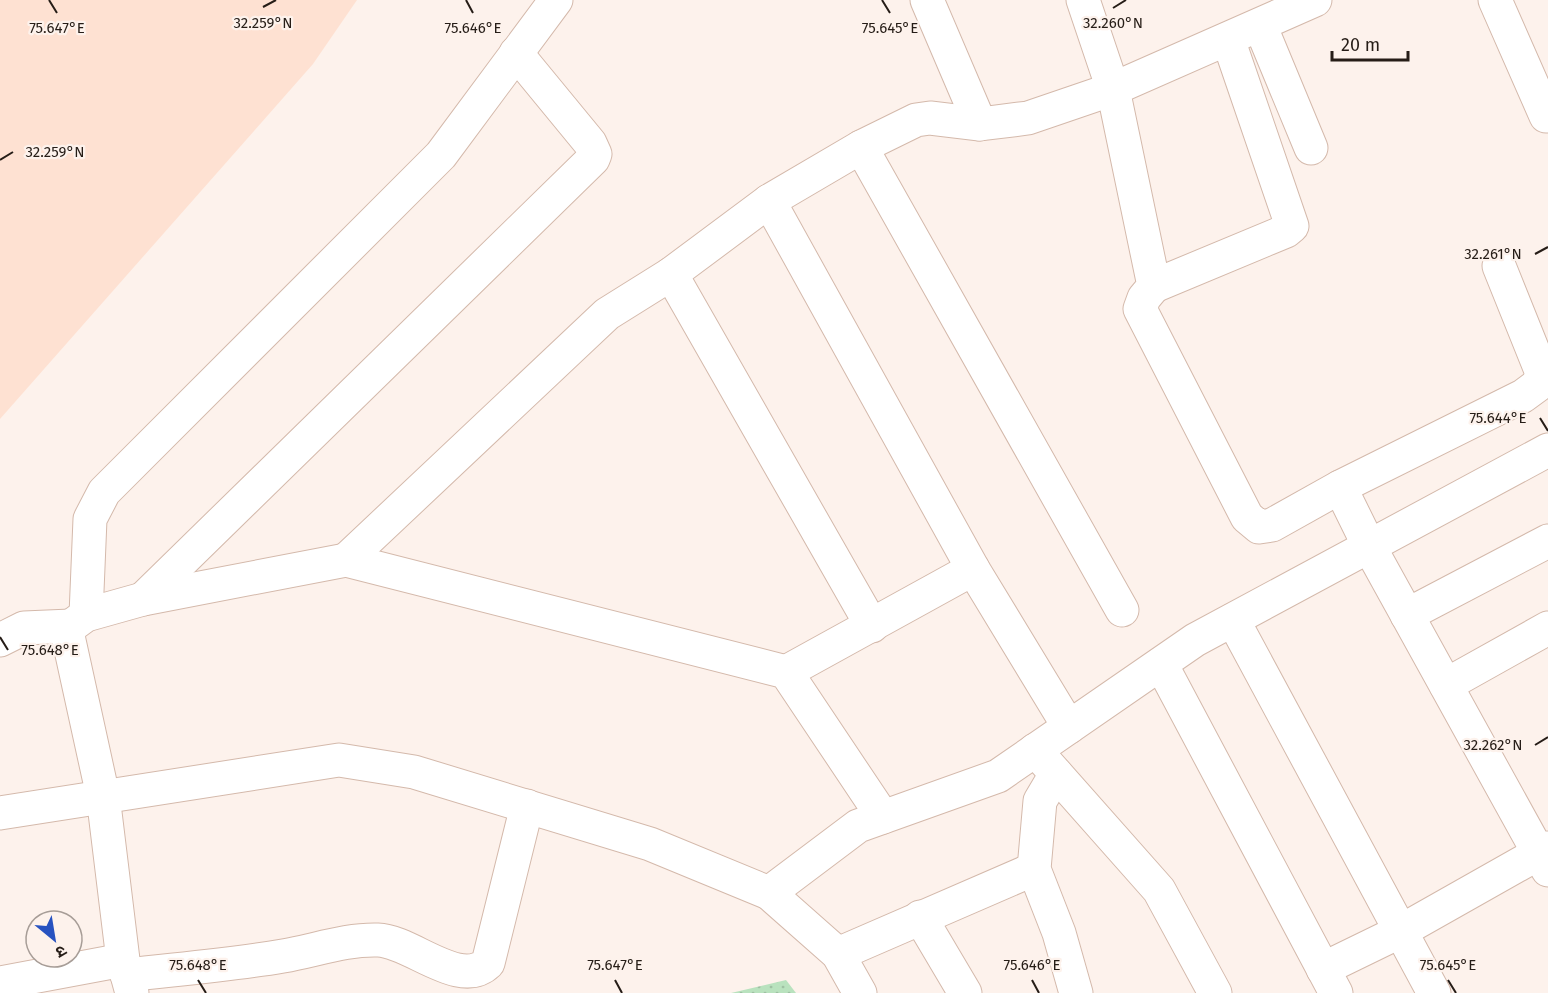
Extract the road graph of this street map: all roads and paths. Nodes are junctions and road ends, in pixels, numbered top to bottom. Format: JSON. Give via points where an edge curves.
{"nodes":[{"id":1,"x":556,"y":0,"type":"edge"},
{"id":2,"x":927,"y":0,"type":"edge"},
{"id":3,"x":1083,"y":0,"type":"edge"},
{"id":4,"x":1315,"y":0,"type":"edge"},
{"id":5,"x":1496,"y":0,"type":"edge"},
{"id":6,"x":1260,"y":25,"type":"junction"},
{"id":7,"x":1228,"y":39,"type":"junction"},
{"id":8,"x":516,"y":53,"type":"junction"},
{"id":9,"x":1113,"y":89,"type":"junction"},
{"id":10,"x":1546,"y":116,"type":"dead end"},
{"id":11,"x":980,"y":124,"type":"junction"},
{"id":12,"x":861,"y":147,"type":"junction"},
{"id":13,"x":1311,"y":148,"type":"dead end"},
{"id":14,"x":770,"y":201,"type":"junction"},
{"id":15,"x":1498,"y":266,"type":"dead end"},
{"id":16,"x":671,"y":274,"type":"junction"},
{"id":17,"x":1154,"y":286,"type":"junction"},
{"id":18,"x":1548,"y":450,"type":"edge"},
{"id":19,"x":1340,"y":488,"type":"junction"},
{"id":20,"x":1548,"y":541,"type":"edge"},
{"id":21,"x":1369,"y":546,"type":"junction"},
{"id":22,"x":346,"y":560,"type":"junction"},
{"id":23,"x":973,"y":569,"type":"junction"},
{"id":24,"x":143,"y":600,"type":"junction"},
{"id":25,"x":1122,"y":610,"type":"dead end"},
{"id":26,"x":1407,"y":615,"type":"junction"},
{"id":27,"x":1233,"y":620,"type":"junction"},
{"id":28,"x":79,"y":621,"type":"junction"},
{"id":29,"x":872,"y":626,"type":"junction"},
{"id":30,"x":1548,"y":628,"type":"edge"},
{"id":31,"x":0,"y":640,"type":"edge"},
{"id":32,"x":1161,"y":664,"type":"junction"},
{"id":33,"x":786,"y":672,"type":"junction"},
{"id":34,"x":1446,"y":685,"type":"junction"},
{"id":35,"x":1069,"y":727,"type":"junction"},
{"id":36,"x":1045,"y":762,"type":"junction"},
{"id":37,"x":103,"y":796,"type":"junction"},
{"id":38,"x":527,"y":806,"type":"junction"},
{"id":39,"x":0,"y":813,"type":"edge"},
{"id":40,"x":883,"y":817,"type":"junction"},
{"id":41,"x":1545,"y":857,"type":"edge"},
{"id":42,"x":1034,"y":869,"type":"junction"},
{"id":43,"x":769,"y":893,"type":"junction"},
{"id":44,"x":920,"y":916,"type":"junction"},
{"id":45,"x":1401,"y":931,"type":"junction"},
{"id":46,"x":838,"y":954,"type":"junction"},
{"id":47,"x":127,"y":976,"type":"edge"},
{"id":48,"x":1330,"y":981,"type":"edge"},
{"id":49,"x":0,"y":983,"type":"edge"},
{"id":50,"x":860,"y":993,"type":"edge"},
{"id":51,"x":966,"y":993,"type":"edge"},
{"id":52,"x":1077,"y":993,"type":"edge"},
{"id":53,"x":1215,"y":993,"type":"edge"},
{"id":54,"x":1434,"y":993,"type":"edge"}],
"edges":[{"from":1,"to":8,"type":"street"},
{"from":2,"to":11,"type":"street"},
{"from":3,"to":9,"type":"street"},
{"from":4,"to":6,"type":"street"},
{"from":5,"to":10,"type":"street"},
{"from":6,"to":7,"type":"street"},
{"from":6,"to":13,"type":"street"},
{"from":7,"to":9,"type":"street"},
{"from":7,"to":17,"type":"street","via":[[1292,226]]},
{"from":8,"to":24,"type":"street","via":[[590,143],[593,159]]},
{"from":8,"to":28,"type":"street","via":[[441,155],[104,492],[90,519]]},
{"from":9,"to":11,"type":"street","via":[[1028,118]]},
{"from":9,"to":17,"type":"street"},
{"from":11,"to":12,"type":"street","via":[[916,120]]},
{"from":12,"to":14,"type":"street"},
{"from":12,"to":25,"type":"street"},
{"from":14,"to":16,"type":"street"},
{"from":14,"to":23,"type":"street"},
{"from":15,"to":19,"type":"street","via":[[1542,374],[1538,385],[1487,415]]},
{"from":16,"to":22,"type":"street","via":[[607,314]]},
{"from":16,"to":29,"type":"street"},
{"from":17,"to":19,"type":"street","via":[[1140,309],[1247,517],[1259,527],[1272,525]]},
{"from":18,"to":21,"type":"street"},
{"from":19,"to":21,"type":"street"},
{"from":20,"to":26,"type":"street"},
{"from":21,"to":26,"type":"street"},
{"from":21,"to":27,"type":"street"},
{"from":22,"to":24,"type":"street"},
{"from":22,"to":33,"type":"street"},
{"from":23,"to":29,"type":"street"},
{"from":23,"to":35,"type":"street"},
{"from":24,"to":28,"type":"street"},
{"from":26,"to":34,"type":"street"},
{"from":27,"to":32,"type":"street"},
{"from":27,"to":45,"type":"street"},
{"from":28,"to":31,"type":"street","via":[[24,628]]},
{"from":28,"to":37,"type":"street","via":[[69,636]]},
{"from":29,"to":33,"type":"street"},
{"from":30,"to":34,"type":"street"},
{"from":32,"to":35,"type":"street"},
{"from":32,"to":48,"type":"street"},
{"from":33,"to":40,"type":"street"},
{"from":34,"to":41,"type":"street"},
{"from":35,"to":36,"type":"street"},
{"from":36,"to":40,"type":"street"},
{"from":36,"to":42,"type":"street"},
{"from":36,"to":53,"type":"street","via":[[1159,890]]},
{"from":37,"to":38,"type":"street","via":[[339,760],[414,772]]},
{"from":37,"to":39,"type":"street"},
{"from":37,"to":47,"type":"street"},
{"from":38,"to":43,"type":"street","via":[[650,844]]},
{"from":38,"to":47,"type":"street","via":[[488,963],[482,969],[464,973],[392,943],[357,940],[283,956]]},
{"from":40,"to":43,"type":"street","via":[[858,826]]},
{"from":41,"to":45,"type":"street"},
{"from":42,"to":44,"type":"street"},
{"from":42,"to":52,"type":"street"},
{"from":43,"to":46,"type":"street"},
{"from":44,"to":46,"type":"street"},
{"from":44,"to":51,"type":"street"},
{"from":45,"to":48,"type":"street"},
{"from":45,"to":54,"type":"street"},
{"from":46,"to":50,"type":"street"},
{"from":47,"to":49,"type":"street"}]}
